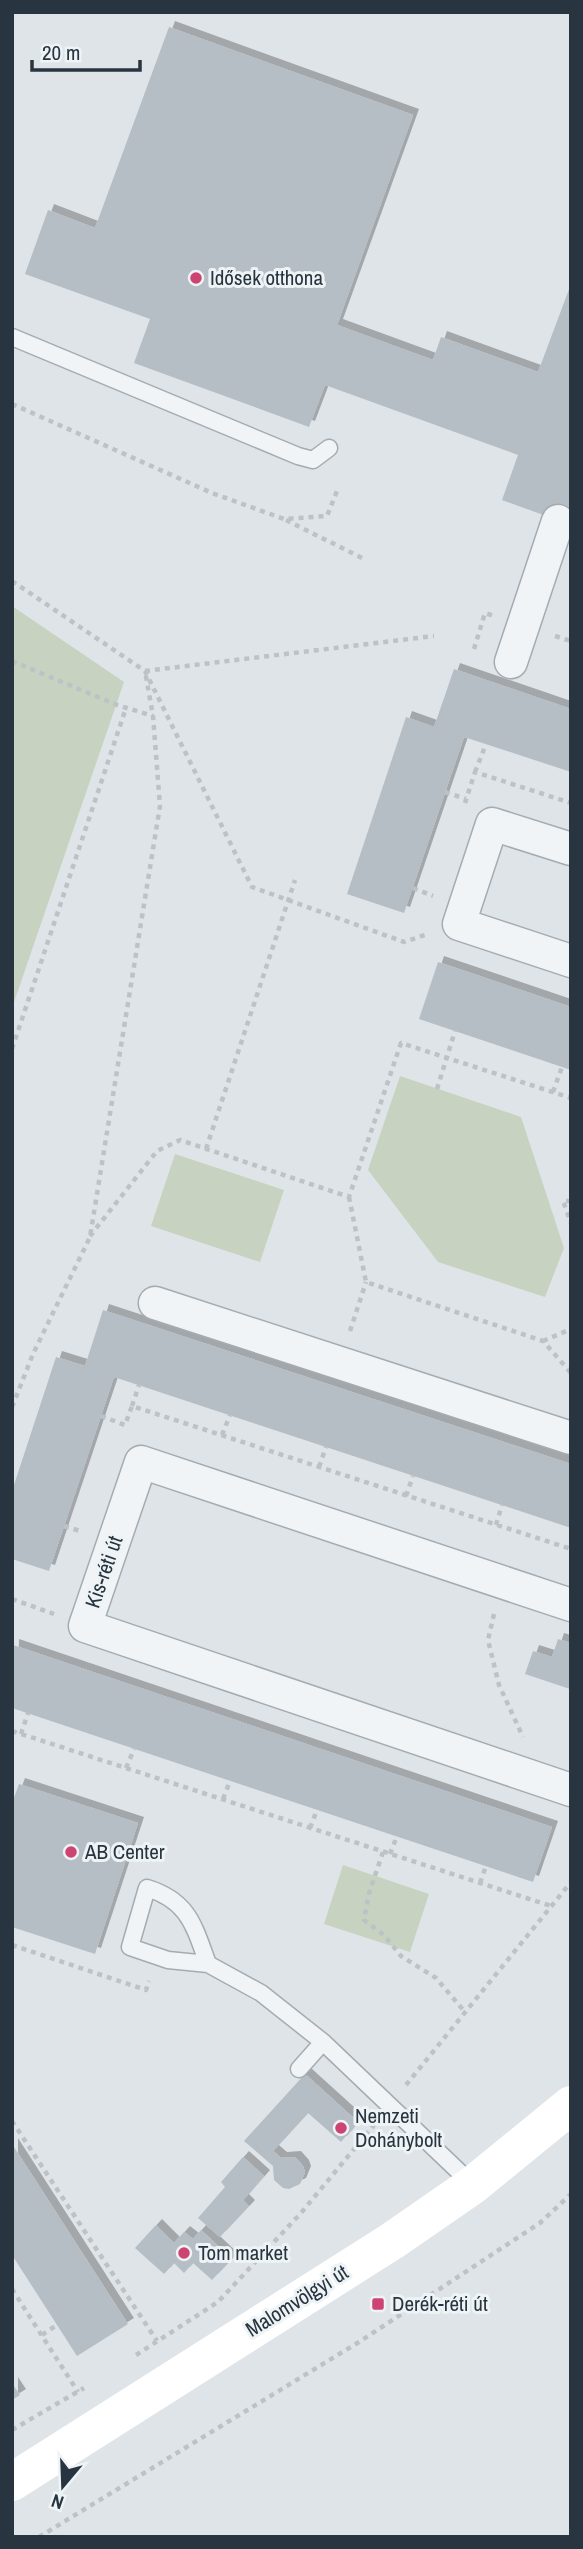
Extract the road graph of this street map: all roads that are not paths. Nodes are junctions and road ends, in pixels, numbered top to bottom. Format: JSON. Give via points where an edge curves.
{"nodes":[{"id":1,"x":12,"y":337,"type":"edge"},
{"id":2,"x":328,"y":448,"type":"dead end"},
{"id":3,"x":558,"y":521,"type":"dead end"},
{"id":4,"x":511,"y":662,"type":"dead end"},
{"id":5,"x":571,"y":849,"type":"edge"},
{"id":6,"x":571,"y":961,"type":"edge"},
{"id":7,"x":155,"y":1303,"type":"dead end"},
{"id":8,"x":571,"y":1438,"type":"edge"},
{"id":9,"x":571,"y":1605,"type":"edge"},
{"id":10,"x":571,"y":1790,"type":"edge"},
{"id":11,"x":208,"y":1964,"type":"junction"},
{"id":12,"x":323,"y":2042,"type":"junction"},
{"id":13,"x":299,"y":2069,"type":"dead end"},
{"id":14,"x":571,"y":2105,"type":"edge"},
{"id":15,"x":473,"y":2185,"type":"junction"},
{"id":16,"x":12,"y":2482,"type":"edge"}],
"edges":[{"from":1,"to":2,"type":"lane","via":[[298,456],[313,460]]},
{"from":3,"to":4,"type":"street"},
{"from":5,"to":6,"type":"street","via":[[492,824],[459,924]]},
{"from":7,"to":8,"type":"street"},
{"from":9,"to":10,"type":"street","name":"Kis-réti út","via":[[141,1462],[85,1626]]},
{"from":11,"to":11,"type":"lane","via":[[190,1917],[166,1894],[147,1888],[130,1947],[168,1960]]},
{"from":11,"to":12,"type":"lane","via":[[261,1993]]},
{"from":12,"to":13,"type":"lane"},
{"from":12,"to":15,"type":"lane"},
{"from":14,"to":15,"type":"main road","name":"Malomvölgyi út"},
{"from":15,"to":16,"type":"main road","name":"Malomvölgyi út"}]}
